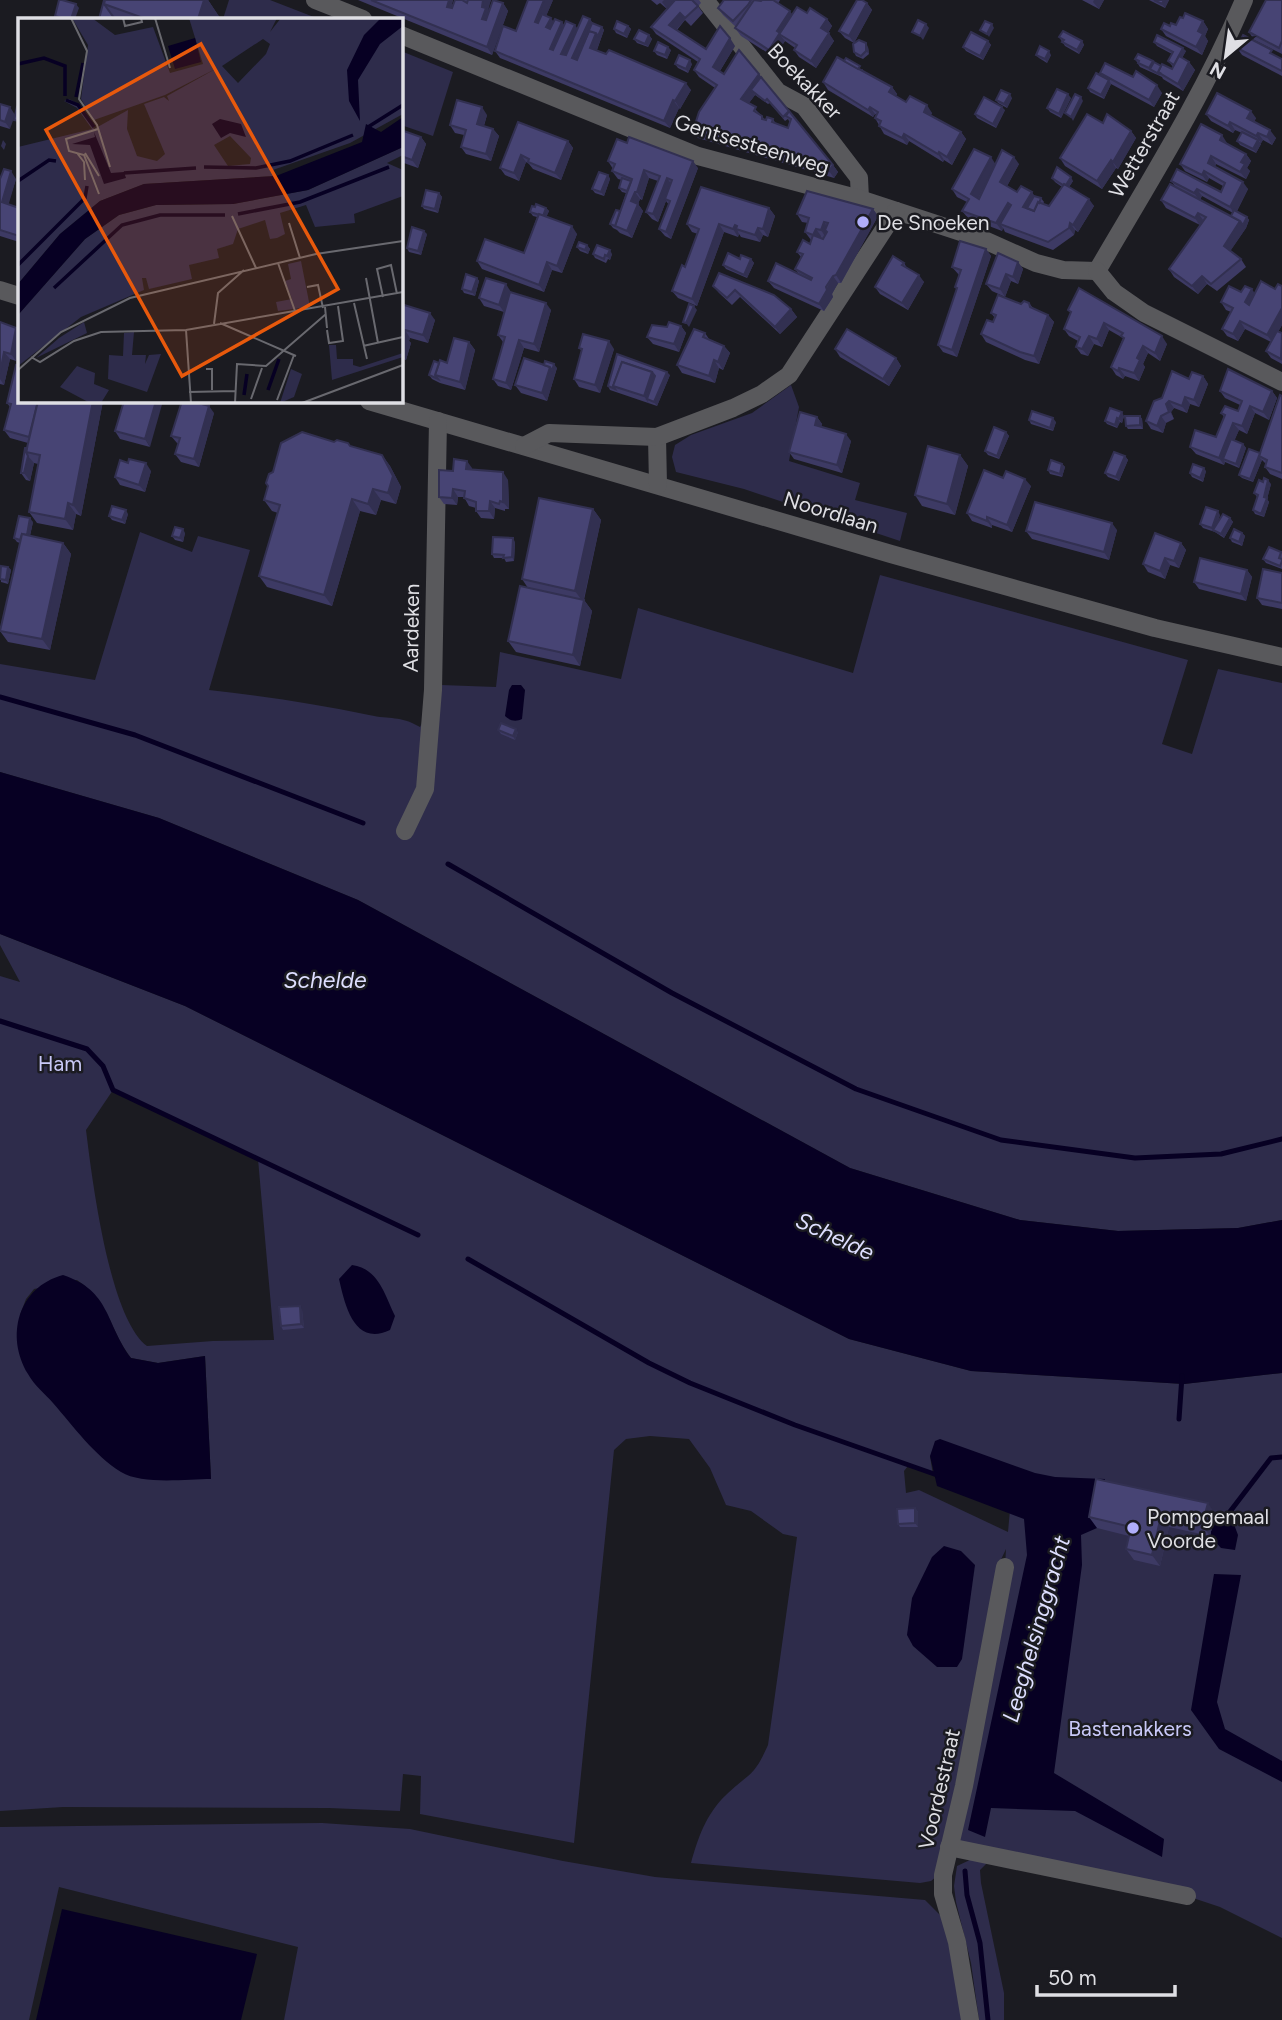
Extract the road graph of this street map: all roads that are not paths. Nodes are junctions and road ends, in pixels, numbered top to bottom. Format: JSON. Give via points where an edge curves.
{"nodes":[{"id":1,"x":315,"y":0,"type":"edge"},
{"id":2,"x":705,"y":0,"type":"edge"},
{"id":3,"x":1244,"y":0,"type":"edge"},
{"id":4,"x":360,"y":18,"type":"edge"},
{"id":5,"x":402,"y":35,"type":"edge"},
{"id":6,"x":860,"y":199,"type":"junction"},
{"id":7,"x":896,"y":211,"type":"junction"},
{"id":8,"x":1097,"y":271,"type":"junction"},
{"id":9,"x":0,"y":290,"type":"edge"},
{"id":10,"x":18,"y":296,"type":"edge"},
{"id":11,"x":1282,"y":382,"type":"edge"},
{"id":12,"x":372,"y":402,"type":"edge"},
{"id":13,"x":438,"y":422,"type":"junction"},
{"id":14,"x":657,"y":437,"type":"junction"},
{"id":15,"x":524,"y":446,"type":"junction"},
{"id":16,"x":659,"y":485,"type":"junction"},
{"id":17,"x":1282,"y":657,"type":"edge"},
{"id":18,"x":405,"y":831,"type":"dead end"},
{"id":19,"x":1005,"y":1567,"type":"dead end"},
{"id":20,"x":949,"y":1847,"type":"junction"},
{"id":21,"x":1187,"y":1896,"type":"dead end"},
{"id":22,"x":970,"y":2020,"type":"edge"}],
"edges":[{"from":1,"to":4,"type":"street"},
{"from":2,"to":6,"type":"street","name":"Boekakker","via":[[778,92],[804,106],[859,178]]},
{"from":3,"to":8,"type":"street","name":"Wetterstraat","via":[[1185,121]]},
{"from":5,"to":6,"type":"street","name":"Gentsesteenweg","via":[[698,156]]},
{"from":6,"to":7,"type":"street","name":"Gentsesteenweg"},
{"from":7,"to":8,"type":"street","name":"Gentsesteenweg","via":[[1037,263],[1063,270]]},
{"from":7,"to":14,"type":"street","via":[[789,375],[733,408]]},
{"from":8,"to":11,"type":"street","via":[[1114,292],[1144,313]]},
{"from":9,"to":10,"type":"street"},
{"from":12,"to":13,"type":"street","name":"Noordlaan"},
{"from":13,"to":15,"type":"street","name":"Noordlaan"},
{"from":13,"to":18,"type":"street","name":"Aardeken","via":[[433,690],[426,777]]},
{"from":14,"to":15,"type":"street","via":[[549,433]]},
{"from":14,"to":16,"type":"street"},
{"from":15,"to":16,"type":"street","name":"Noordlaan"},
{"from":16,"to":17,"type":"street","name":"Noordlaan","via":[[1155,628]]},
{"from":19,"to":20,"type":"street","name":"Voordestraat"},
{"from":20,"to":21,"type":"street"},
{"from":20,"to":22,"type":"street","name":"Voordestraat","via":[[943,1894],[957,1942]]}]}
